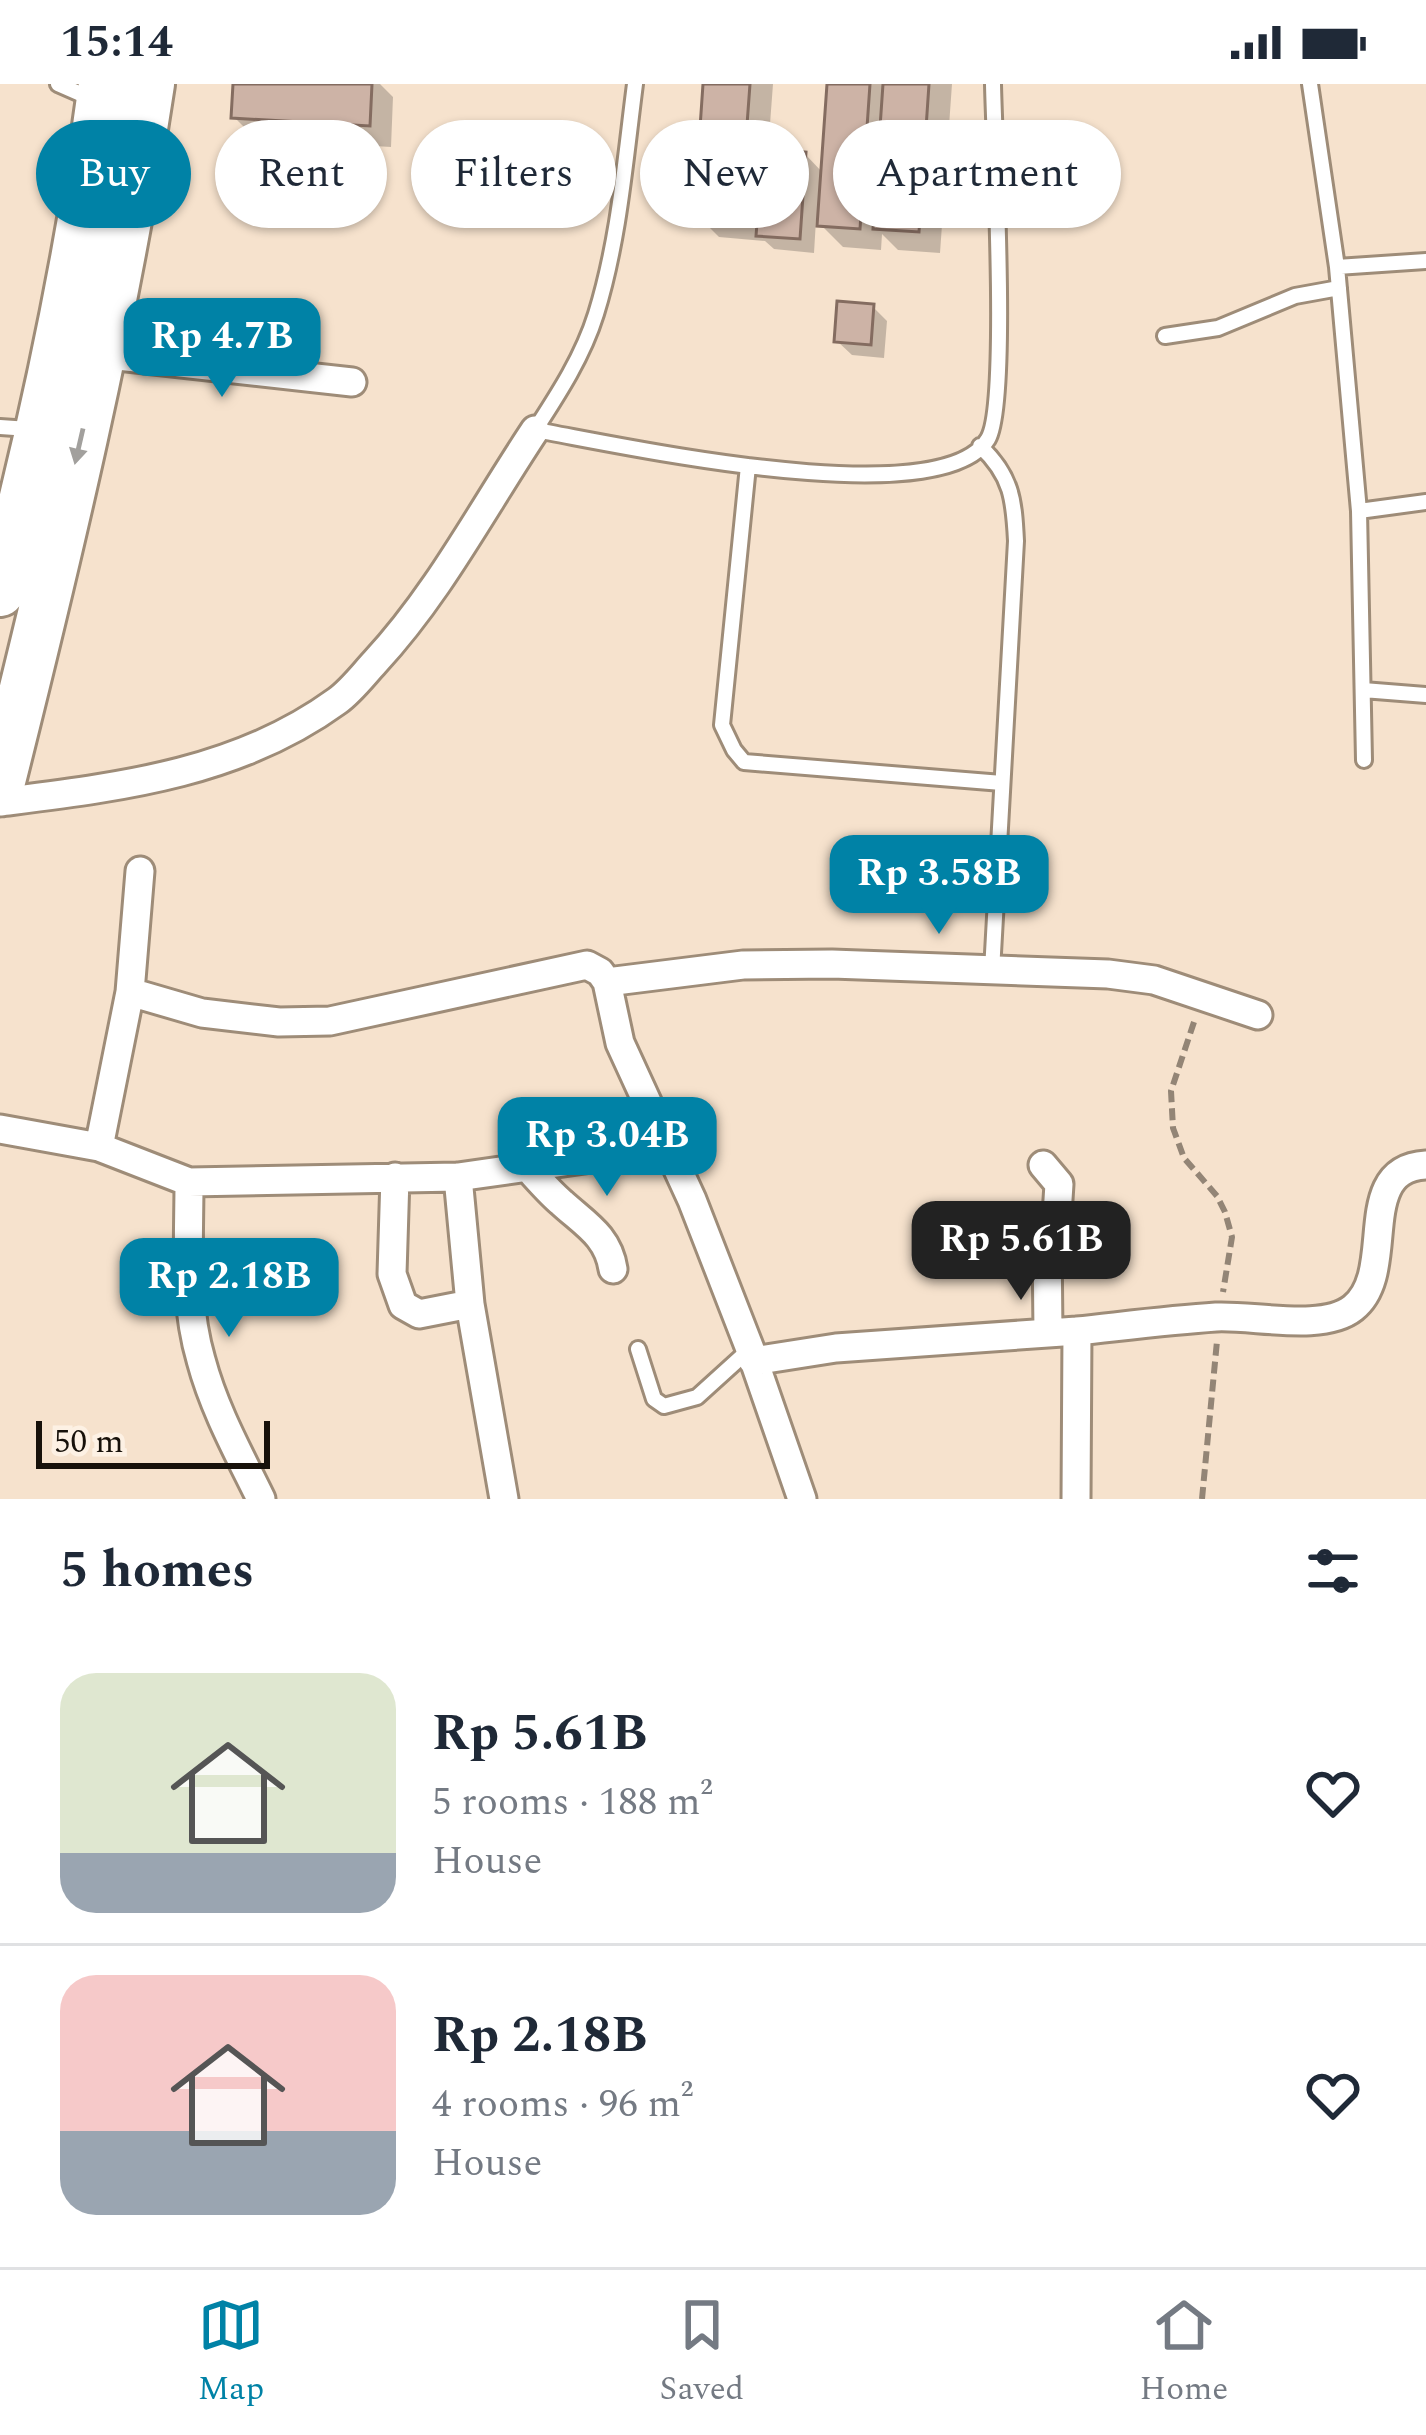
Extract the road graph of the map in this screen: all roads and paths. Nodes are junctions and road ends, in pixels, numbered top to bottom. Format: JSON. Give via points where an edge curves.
{"nodes":[{"id":1,"x":150,"y":84,"type":"edge"},
{"id":2,"x":635,"y":84,"type":"edge"},
{"id":3,"x":994,"y":84,"type":"edge"},
{"id":4,"x":1310,"y":84,"type":"edge"},
{"id":5,"x":87,"y":90,"type":"edge"},
{"id":6,"x":1426,"y":261,"type":"edge"},
{"id":7,"x":1336,"y":268,"type":"junction"},
{"id":8,"x":1339,"y":288,"type":"junction"},
{"id":9,"x":1165,"y":336,"type":"dead end"},
{"id":10,"x":100,"y":354,"type":"junction"},
{"id":11,"x":352,"y":382,"type":"dead end"},
{"id":12,"x":20,"y":428,"type":"edge"},
{"id":13,"x":536,"y":430,"type":"junction"},
{"id":14,"x":980,"y":446,"type":"junction"},
{"id":15,"x":748,"y":466,"type":"junction"},
{"id":16,"x":1426,"y":502,"type":"edge"},
{"id":17,"x":1359,"y":511,"type":"junction"},
{"id":18,"x":0,"y":592,"type":"edge"},
{"id":19,"x":1363,"y":690,"type":"junction"},
{"id":20,"x":1426,"y":695,"type":"edge"},
{"id":21,"x":1364,"y":760,"type":"dead end"},
{"id":22,"x":1002,"y":783,"type":"junction"},
{"id":23,"x":0,"y":785,"type":"edge"},
{"id":24,"x":0,"y":802,"type":"edge"},
{"id":25,"x":140,"y":871,"type":"dead end"},
{"id":26,"x":992,"y":971,"type":"junction"},
{"id":27,"x":607,"y":982,"type":"junction"},
{"id":28,"x":130,"y":992,"type":"junction"},
{"id":29,"x":1203,"y":994,"type":"junction"},
{"id":30,"x":1258,"y":1016,"type":"dead end"},
{"id":31,"x":0,"y":1129,"type":"edge"},
{"id":32,"x":669,"y":1147,"type":"junction"},
{"id":33,"x":99,"y":1148,"type":"junction"},
{"id":34,"x":1043,"y":1165,"type":"dead end"},
{"id":35,"x":1426,"y":1165,"type":"edge"},
{"id":36,"x":528,"y":1168,"type":"junction"},
{"id":37,"x":458,"y":1177,"type":"junction"},
{"id":38,"x":395,"y":1178,"type":"junction"},
{"id":39,"x":189,"y":1182,"type":"junction"},
{"id":40,"x":613,"y":1269,"type":"dead end"},
{"id":41,"x":470,"y":1304,"type":"junction"},
{"id":42,"x":1220,"y":1317,"type":"junction"},
{"id":43,"x":1077,"y":1331,"type":"junction"},
{"id":44,"x":1048,"y":1333,"type":"junction"},
{"id":45,"x":638,"y":1349,"type":"dead end"},
{"id":46,"x":752,"y":1355,"type":"junction"},
{"id":47,"x":261,"y":1499,"type":"edge"},
{"id":48,"x":504,"y":1499,"type":"edge"},
{"id":49,"x":802,"y":1499,"type":"edge"},
{"id":50,"x":1076,"y":1499,"type":"edge"},
{"id":51,"x":1202,"y":1499,"type":"edge"}],
"edges":[{"from":1,"to":10,"type":"highway"},
{"from":2,"to":13,"type":"lane","via":[[596,316]]},
{"from":3,"to":14,"type":"lane","via":[[998,386],[989,438]]},
{"from":4,"to":7,"type":"lane"},
{"from":5,"to":12,"type":"highway","via":[[92,172]]},
{"from":6,"to":7,"type":"lane"},
{"from":7,"to":8,"type":"lane"},
{"from":8,"to":9,"type":"lane","via":[[1295,296],[1218,328]]},
{"from":8,"to":17,"type":"lane"},
{"from":10,"to":11,"type":"street"},
{"from":10,"to":23,"type":"highway","one_way":true},
{"from":12,"to":18,"type":"highway","via":[[18,499]]},
{"from":13,"to":15,"type":"lane"},
{"from":13,"to":24,"type":"street","via":[[441,578],[340,699],[236,756],[188,772]]},
{"from":14,"to":15,"type":"lane","via":[[941,470],[894,477]]},
{"from":14,"to":22,"type":"lane","via":[[1014,493]]},
{"from":15,"to":22,"type":"lane","via":[[722,725],[734,751],[744,762]]},
{"from":16,"to":17,"type":"lane"},
{"from":17,"to":19,"type":"lane"},
{"from":19,"to":20,"type":"lane"},
{"from":19,"to":21,"type":"lane"},
{"from":22,"to":26,"type":"lane"},
{"from":25,"to":28,"type":"street"},
{"from":26,"to":27,"type":"street","via":[[743,965]]},
{"from":26,"to":29,"type":"street","via":[[1108,974]]},
{"from":27,"to":28,"type":"street","via":[[587,965],[573,966],[313,1022],[202,1013]]},
{"from":27,"to":32,"type":"street","via":[[620,1043]]},
{"from":28,"to":33,"type":"street"},
{"from":29,"to":30,"type":"street"},
{"from":29,"to":42,"type":"path","via":[[1171,1091],[1184,1158],[1217,1196],[1232,1237]]},
{"from":31,"to":33,"type":"street"},
{"from":32,"to":36,"type":"street"},
{"from":32,"to":46,"type":"street"},
{"from":33,"to":39,"type":"street"},
{"from":34,"to":44,"type":"street","via":[[1059,1184],[1047,1236]]},
{"from":35,"to":42,"type":"street","via":[[1397,1174],[1383,1192],[1373,1278],[1353,1308],[1322,1319]]},
{"from":36,"to":37,"type":"street"},
{"from":36,"to":40,"type":"street","via":[[598,1232]]},
{"from":37,"to":38,"type":"street"},
{"from":37,"to":41,"type":"street"},
{"from":38,"to":39,"type":"street"},
{"from":38,"to":41,"type":"street","via":[[392,1274],[403,1305],[419,1314]]},
{"from":39,"to":47,"type":"street","via":[[189,1295],[200,1357]]},
{"from":41,"to":48,"type":"street"},
{"from":42,"to":43,"type":"street"},
{"from":42,"to":51,"type":"path"},
{"from":43,"to":44,"type":"street"},
{"from":43,"to":50,"type":"street"},
{"from":44,"to":46,"type":"street"},
{"from":45,"to":46,"type":"lane","via":[[653,1399],[664,1406],[697,1397]]},
{"from":46,"to":49,"type":"street"}]}
